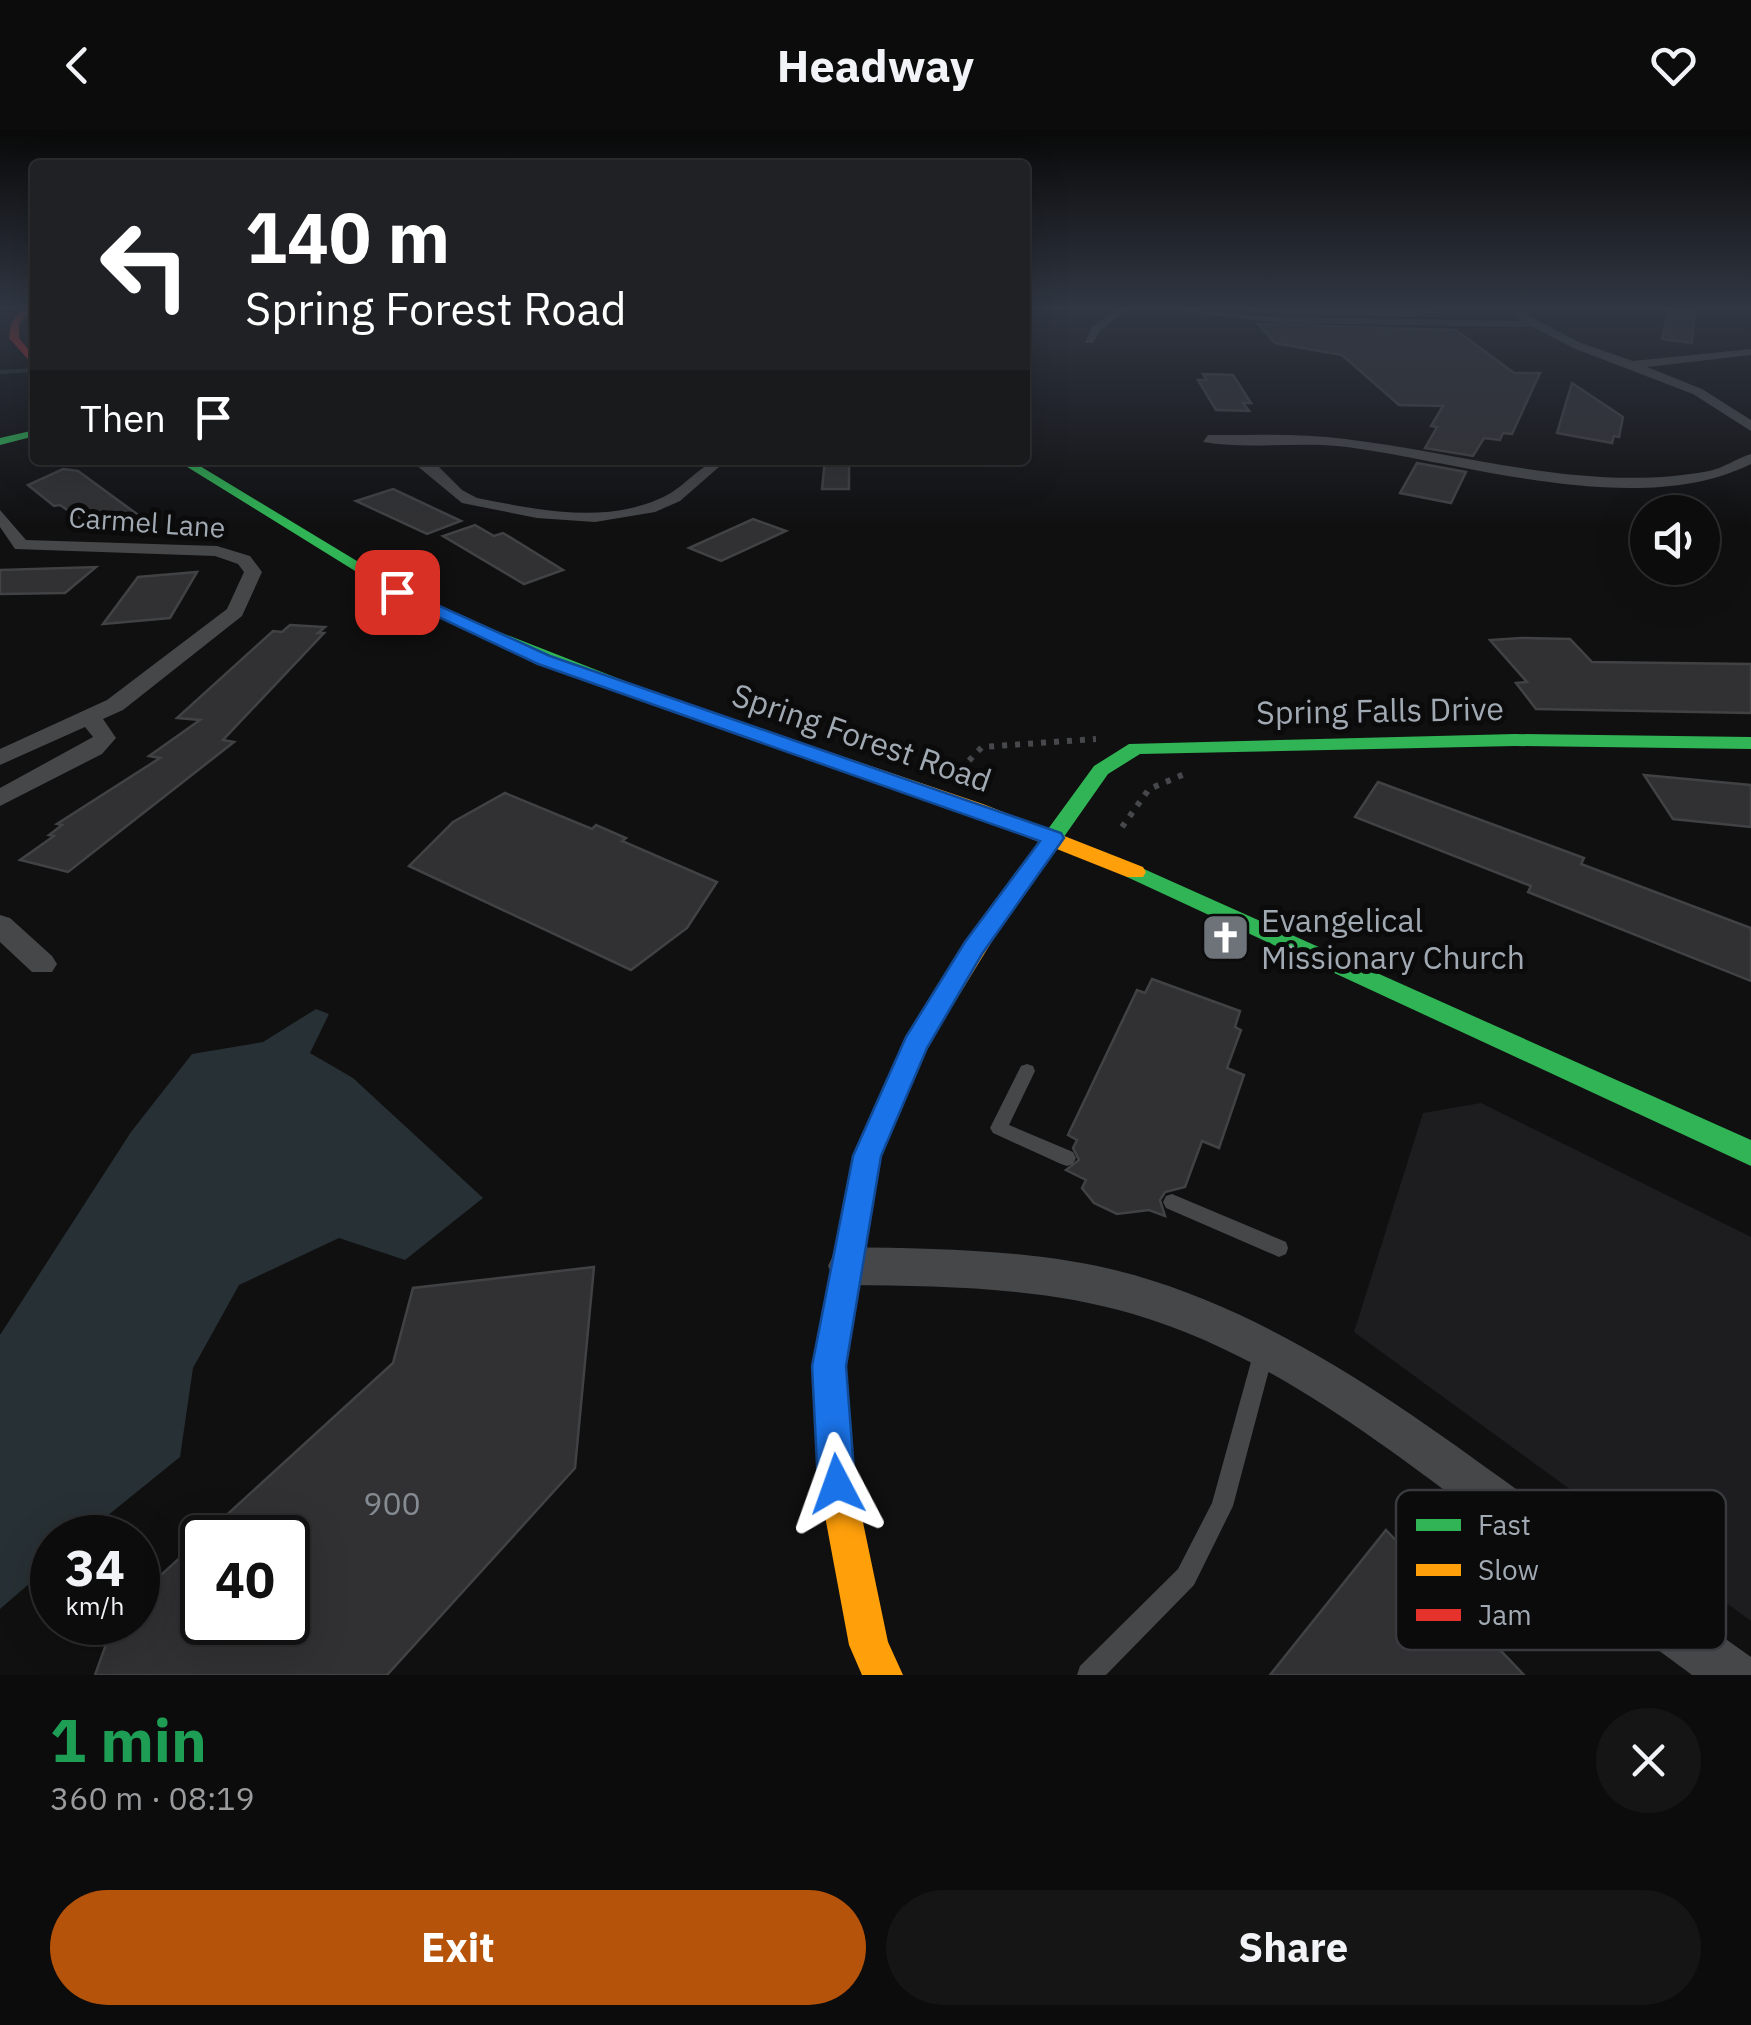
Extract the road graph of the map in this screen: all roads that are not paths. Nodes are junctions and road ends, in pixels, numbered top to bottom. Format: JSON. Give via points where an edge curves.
{"nodes":[{"id":1,"x":1670,"y":381,"type":"edge"},
{"id":2,"x":1751,"y":427,"type":"edge"},
{"id":3,"x":30,"y":434,"type":"edge"},
{"id":4,"x":1208,"y":439,"type":"dead end"},
{"id":5,"x":0,"y":442,"type":"edge"},
{"id":6,"x":1748,"y":464,"type":"edge"},
{"id":7,"x":190,"y":465,"type":"edge"},
{"id":8,"x":430,"y":465,"type":"edge"},
{"id":9,"x":715,"y":465,"type":"edge"},
{"id":10,"x":0,"y":515,"type":"edge"},
{"id":11,"x":89,"y":720,"type":"junction"},
{"id":12,"x":1751,"y":743,"type":"edge"},
{"id":13,"x":0,"y":758,"type":"edge"},
{"id":14,"x":0,"y":798,"type":"edge"},
{"id":15,"x":1053,"y":838,"type":"junction"},
{"id":16,"x":0,"y":925,"type":"edge"},
{"id":17,"x":42,"y":964,"type":"dead end"},
{"id":18,"x":1027,"y":1072,"type":"dead end"},
{"id":19,"x":1751,"y":1153,"type":"edge"},
{"id":20,"x":1067,"y":1158,"type":"dead end"},
{"id":21,"x":1172,"y":1202,"type":"dead end"},
{"id":22,"x":1279,"y":1248,"type":"dead end"},
{"id":23,"x":848,"y":1266,"type":"junction"},
{"id":24,"x":1264,"y":1351,"type":"junction"},
{"id":25,"x":1481,"y":1490,"type":"edge"},
{"id":26,"x":1700,"y":1650,"type":"edge"},
{"id":27,"x":882,"y":1675,"type":"edge"},
{"id":28,"x":1088,"y":1675,"type":"edge"},
{"id":29,"x":1734,"y":1675,"type":"edge"}],
"edges":[{"from":1,"to":2,"type":"street","via":[[1721,402]]},
{"from":3,"to":5,"type":"main road"},
{"from":4,"to":6,"type":"street","via":[[1313,440],[1583,480],[1686,478]]},
{"from":7,"to":15,"type":"main road","name":"Spring Forest Road","via":[[423,608],[487,636]]},
{"from":8,"to":9,"type":"street","via":[[462,498],[569,518],[654,509],[686,493]]},
{"from":10,"to":11,"type":"street","name":"Carmel Lane","via":[[21,545],[217,551],[244,560],[253,572],[235,612]]},
{"from":11,"to":13,"type":"street","name":"Carmel Lane"},
{"from":11,"to":14,"type":"street","via":[[105,738],[94,748]]},
{"from":12,"to":15,"type":"main road","name":"Spring Falls Drive","via":[[1136,748],[1100,770]]},
{"from":15,"to":19,"type":"main road","name":"Spring Forest Road"},
{"from":15,"to":23,"type":"main road","name":"Spring Falls Drive","via":[[974,948],[916,1045],[867,1156]]},
{"from":16,"to":17,"type":"street"},
{"from":18,"to":20,"type":"lane","via":[[999,1128]]},
{"from":21,"to":22,"type":"lane"},
{"from":23,"to":24,"type":"street","via":[[1054,1278],[1134,1295]]},
{"from":23,"to":27,"type":"main road","name":"Spring Falls Drive","via":[[829,1366],[837,1484],[869,1646]]},
{"from":24,"to":25,"type":"street","via":[[1325,1382]]},
{"from":24,"to":28,"type":"lane","via":[[1222,1506],[1186,1577]]},
{"from":26,"to":29,"type":"street"}]}
